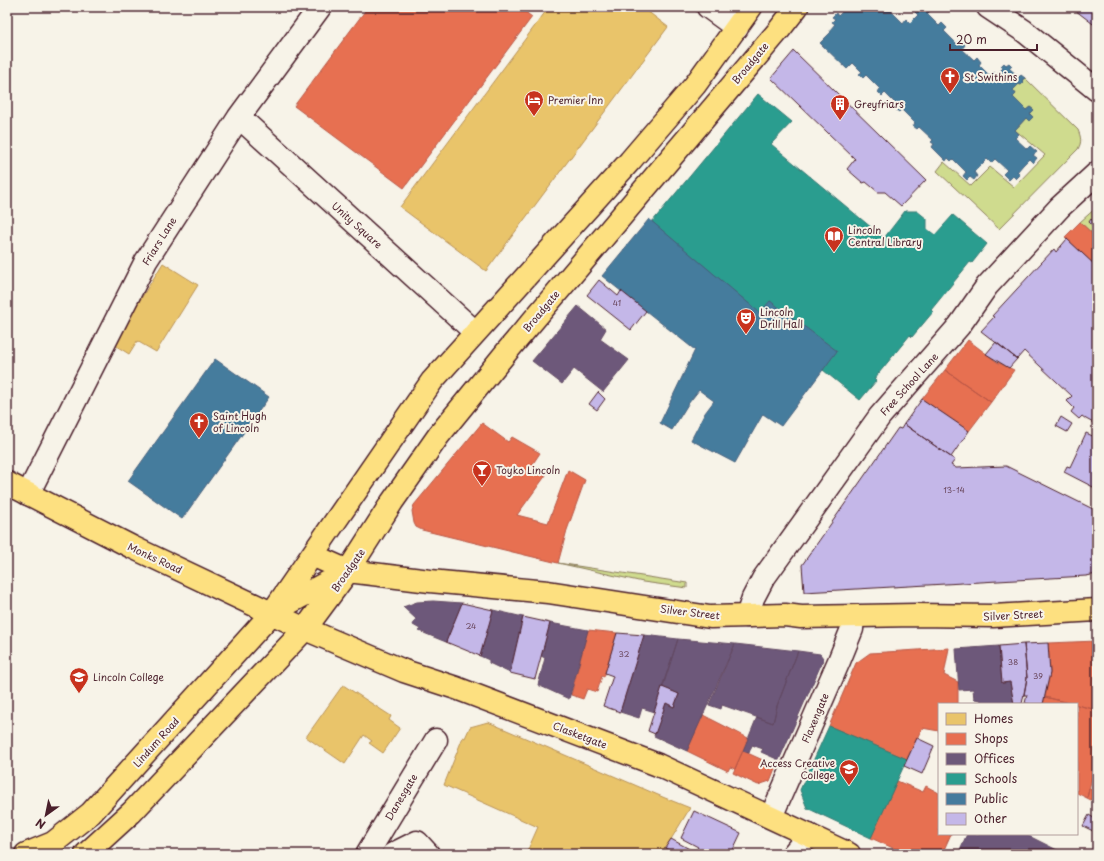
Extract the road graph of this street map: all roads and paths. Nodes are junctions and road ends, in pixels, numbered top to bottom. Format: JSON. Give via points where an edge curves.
{"nodes":[{"id":1,"x":320,"y":7,"type":"edge"},
{"id":2,"x":708,"y":7,"type":"edge"},
{"id":3,"x":751,"y":7,"type":"edge"},
{"id":4,"x":796,"y":7,"type":"edge"},
{"id":5,"x":988,"y":7,"type":"edge"},
{"id":6,"x":1012,"y":14,"type":"edge"},
{"id":7,"x":737,"y":28,"type":"junction"},
{"id":8,"x":1097,"y":90,"type":"edge"},
{"id":9,"x":239,"y":118,"type":"junction"},
{"id":10,"x":1097,"y":173,"type":"edge"},
{"id":11,"x":475,"y":332,"type":"junction"},
{"id":12,"x":7,"y":483,"type":"edge"},
{"id":13,"x":28,"y":494,"type":"junction"},
{"id":14,"x":312,"y":555,"type":"junction"},
{"id":15,"x":348,"y":571,"type":"junction"},
{"id":16,"x":1097,"y":610,"type":"edge"},
{"id":17,"x":272,"y":613,"type":"junction"},
{"id":18,"x":748,"y":616,"type":"junction"},
{"id":19,"x":853,"y":617,"type":"junction"},
{"id":20,"x":305,"y":629,"type":"junction"},
{"id":21,"x":436,"y":740,"type":"dead end"},
{"id":22,"x":771,"y":817,"type":"junction"},
{"id":23,"x":809,"y":835,"type":"junction"},
{"id":24,"x":26,"y":854,"type":"edge"},
{"id":25,"x":86,"y":854,"type":"edge"},
{"id":26,"x":367,"y":854,"type":"edge"},
{"id":27,"x":393,"y":854,"type":"edge"},
{"id":28,"x":428,"y":854,"type":"edge"},
{"id":29,"x":793,"y":854,"type":"edge"},
{"id":30,"x":849,"y":854,"type":"edge"}],
"edges":[{"from":1,"to":9,"type":"street","name":"Friars Lane"},
{"from":2,"to":7,"type":"street"},
{"from":3,"to":7,"type":"main road"},
{"from":4,"to":15,"type":"main road","name":"Broadgate","via":[[439,435]]},
{"from":5,"to":6,"type":"street"},
{"from":6,"to":8,"type":"street","via":[[1024,31]]},
{"from":7,"to":11,"type":"main road","via":[[695,85]]},
{"from":9,"to":11,"type":"street","name":"Unity Square"},
{"from":9,"to":13,"type":"street","name":"Friars Lane","via":[[146,261]]},
{"from":10,"to":18,"type":"street","name":"Free School Lane","via":[[1060,207],[987,286],[950,337],[880,416],[763,579],[753,598]]},
{"from":11,"to":14,"type":"main road","via":[[432,381]]},
{"from":12,"to":13,"type":"main road","name":"Monks Road"},
{"from":13,"to":17,"type":"main road","name":"Monks Road","via":[[132,547]]},
{"from":14,"to":15,"type":"main road","name":"Silver Street"},
{"from":14,"to":17,"type":"main road"},
{"from":15,"to":17,"type":"main road"},
{"from":15,"to":18,"type":"main road","name":"Silver Street","via":[[548,592],[710,617]]},
{"from":15,"to":20,"type":"main road","name":"Broadgate"},
{"from":16,"to":19,"type":"main road","name":"Silver Street","via":[[993,616]]},
{"from":17,"to":20,"type":"main road","name":"Monks Road"},
{"from":17,"to":24,"type":"main road","name":"Lindum Road","via":[[91,813],[53,843]]},
{"from":18,"to":19,"type":"main road","name":"Silver Street"},
{"from":19,"to":22,"type":"street","name":"Flaxengate","via":[[852,629]]},
{"from":20,"to":22,"type":"main road","name":"Clasketgate","via":[[404,672],[456,688],[658,765]]},
{"from":20,"to":25,"type":"main road","via":[[132,812]]},
{"from":21,"to":26,"type":"street","name":"Danesgate"},
{"from":22,"to":23,"type":"main road","name":"Clasketgate"},
{"from":23,"to":29,"type":"street"},
{"from":23,"to":30,"type":"main road","name":"Clasketgate"},
{"from":27,"to":28,"type":"street","via":[[417,842]]}]}
